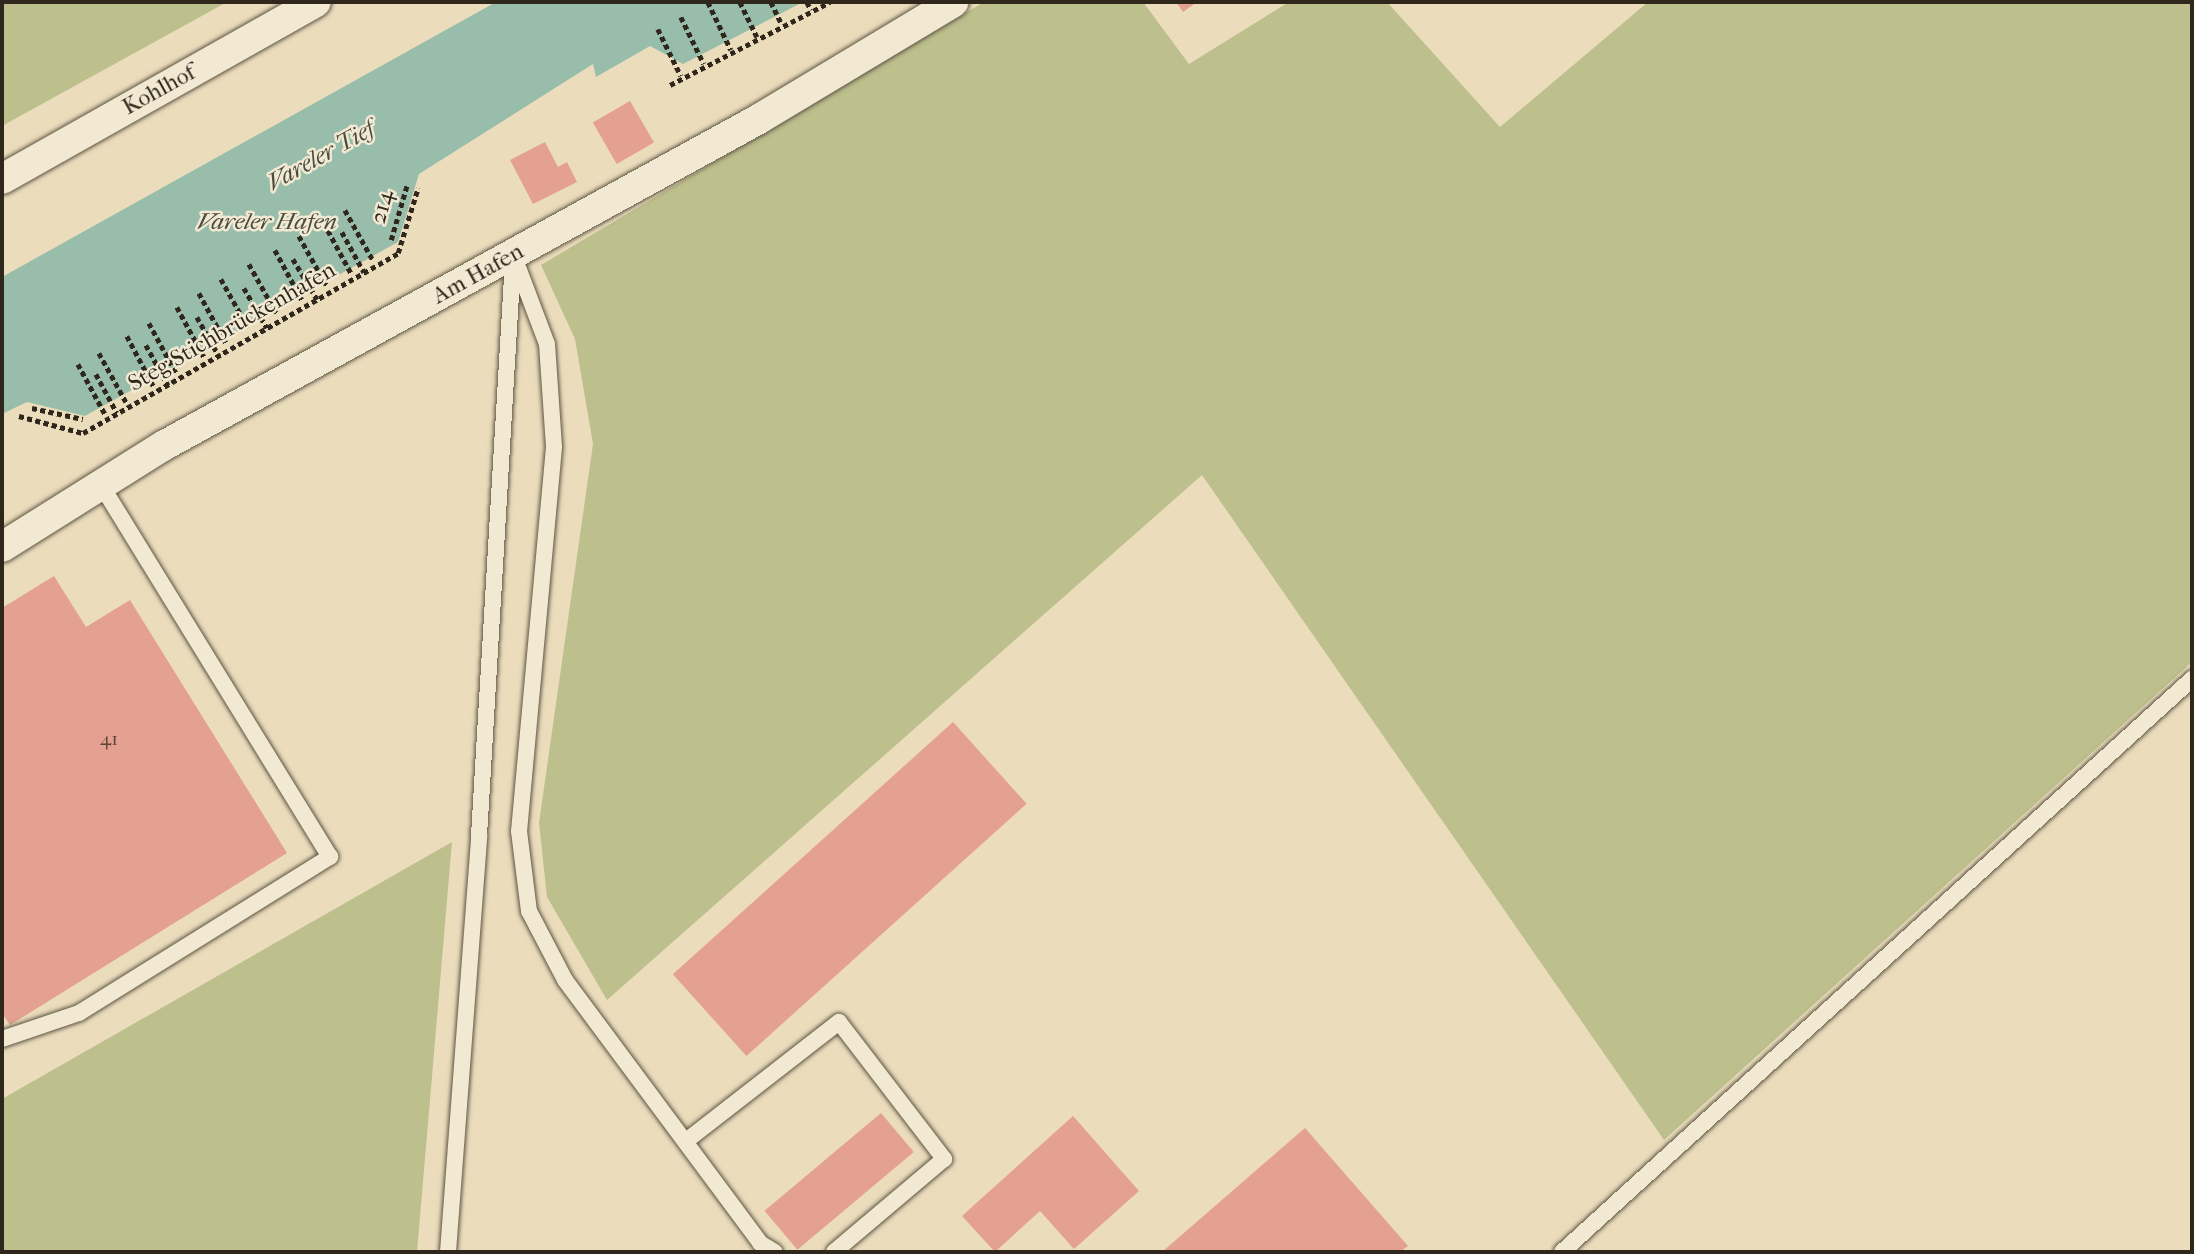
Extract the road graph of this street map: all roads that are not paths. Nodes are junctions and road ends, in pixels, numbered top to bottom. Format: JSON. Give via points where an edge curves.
{"nodes":[{"id":1,"x":316,"y":2,"type":"edge"},
{"id":2,"x":954,"y":2,"type":"edge"},
{"id":3,"x":2,"y":179,"type":"edge"},
{"id":4,"x":513,"y":254,"type":"junction"},
{"id":5,"x":101,"y":485,"type":"junction"},
{"id":6,"x":2,"y":547,"type":"edge"},
{"id":7,"x":2192,"y":679,"type":"edge"},
{"id":8,"x":2,"y":1039,"type":"edge"},
{"id":9,"x":686,"y":1141,"type":"junction"},
{"id":10,"x":767,"y":1250,"type":"edge"},
{"id":11,"x":448,"y":1252,"type":"edge"},
{"id":12,"x":834,"y":1252,"type":"edge"},
{"id":13,"x":1562,"y":1252,"type":"edge"}],
"edges":[{"from":1,"to":3,"type":"street","name":"Kohlhof"},
{"from":2,"to":4,"type":"street","name":"Am Hafen","via":[[771,112]]},
{"from":4,"to":5,"type":"street","name":"Am Hafen","via":[[163,446]]},
{"from":4,"to":9,"type":"lane","via":[[547,344],[554,447],[519,831],[529,911],[565,980]]},
{"from":4,"to":11,"type":"lane","via":[[479,836]]},
{"from":5,"to":6,"type":"street","name":"Am Hafen"},
{"from":5,"to":8,"type":"lane","via":[[330,857],[79,1013]]},
{"from":7,"to":13,"type":"lane"},
{"from":9,"to":10,"type":"lane"},
{"from":9,"to":12,"type":"lane","via":[[839,1022],[944,1159]]}]}
